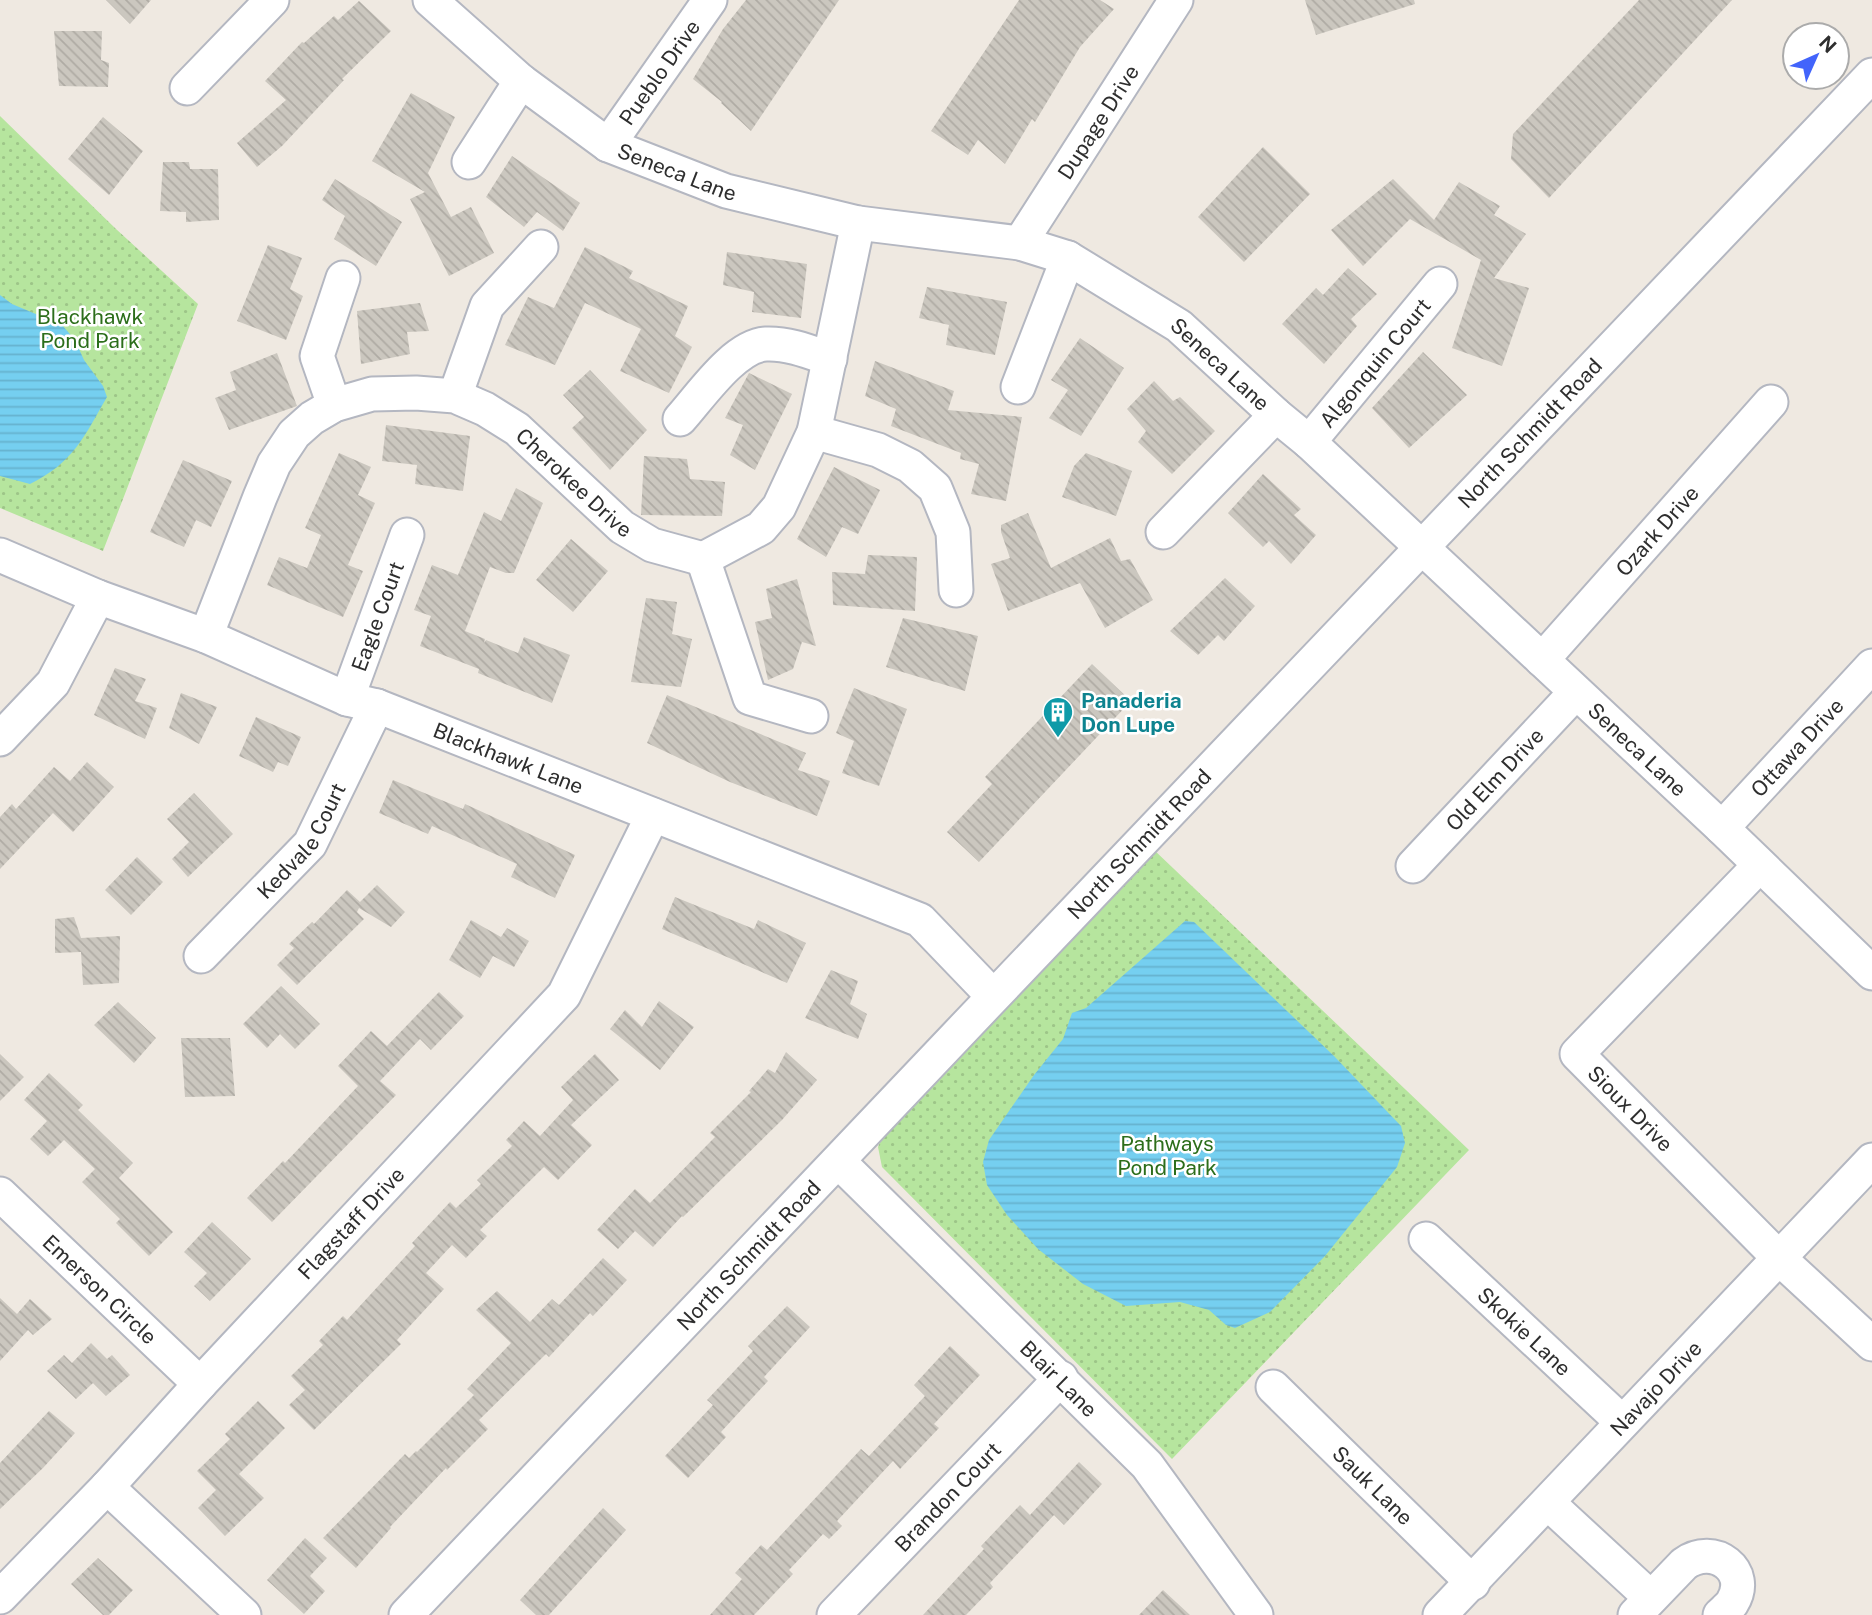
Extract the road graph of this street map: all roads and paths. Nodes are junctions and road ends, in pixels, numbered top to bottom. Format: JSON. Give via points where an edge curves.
{"nodes":[{"id":1,"x":272,"y":0,"type":"edge"},
{"id":2,"x":430,"y":0,"type":"edge"},
{"id":3,"x":710,"y":0,"type":"edge"},
{"id":4,"x":1176,"y":0,"type":"edge"},
{"id":5,"x":1872,"y":75,"type":"edge"},
{"id":6,"x":521,"y":81,"type":"junction"},
{"id":7,"x":187,"y":88,"type":"dead end"},
{"id":8,"x":608,"y":145,"type":"junction"},
{"id":9,"x":469,"y":162,"type":"dead end"},
{"id":10,"x":858,"y":223,"type":"junction"},
{"id":11,"x":1020,"y":243,"type":"junction"},
{"id":12,"x":541,"y":247,"type":"dead end"},
{"id":13,"x":1068,"y":258,"type":"junction"},
{"id":14,"x":343,"y":278,"type":"dead end"},
{"id":15,"x":1440,"y":284,"type":"dead end"},
{"id":16,"x":830,"y":359,"type":"junction"},
{"id":17,"x":1018,"y":387,"type":"dead end"},
{"id":18,"x":455,"y":396,"type":"junction"},
{"id":19,"x":1771,"y":402,"type":"dead end"},
{"id":20,"x":334,"y":405,"type":"junction"},
{"id":21,"x":1276,"y":415,"type":"junction"},
{"id":22,"x":680,"y":419,"type":"dead end"},
{"id":23,"x":814,"y":432,"type":"junction"},
{"id":24,"x":1309,"y":442,"type":"junction"},
{"id":25,"x":1163,"y":532,"type":"dead end"},
{"id":26,"x":407,"y":535,"type":"dead end"},
{"id":27,"x":1419,"y":547,"type":"junction"},
{"id":28,"x":0,"y":555,"type":"edge"},
{"id":29,"x":703,"y":559,"type":"junction"},
{"id":30,"x":956,"y":590,"type":"dead end"},
{"id":31,"x":98,"y":597,"type":"junction"},
{"id":32,"x":206,"y":636,"type":"junction"},
{"id":33,"x":1542,"y":660,"type":"junction"},
{"id":34,"x":1872,"y":666,"type":"edge"},
{"id":35,"x":1576,"y":692,"type":"junction"},
{"id":36,"x":362,"y":702,"type":"junction"},
{"id":37,"x":811,"y":716,"type":"dead end"},
{"id":38,"x":0,"y":739,"type":"edge"},
{"id":39,"x":653,"y":815,"type":"junction"},
{"id":40,"x":1722,"y":828,"type":"junction"},
{"id":41,"x":1413,"y":866,"type":"dead end"},
{"id":42,"x":1759,"y":866,"type":"junction"},
{"id":43,"x":201,"y":957,"type":"dead end"},
{"id":44,"x":1872,"y":973,"type":"edge"},
{"id":45,"x":993,"y":996,"type":"junction"},
{"id":46,"x":1872,"y":1160,"type":"edge"},
{"id":47,"x":838,"y":1161,"type":"junction"},
{"id":48,"x":0,"y":1194,"type":"edge"},
{"id":49,"x":1426,"y":1239,"type":"dead end"},
{"id":50,"x":1780,"y":1259,"type":"junction"},
{"id":51,"x":1872,"y":1344,"type":"edge"},
{"id":52,"x":1061,"y":1378,"type":"junction"},
{"id":53,"x":200,"y":1384,"type":"junction"},
{"id":54,"x":1273,"y":1387,"type":"dead end"},
{"id":55,"x":1622,"y":1422,"type":"junction"},
{"id":56,"x":107,"y":1487,"type":"junction"},
{"id":57,"x":1548,"y":1503,"type":"junction"},
{"id":58,"x":1472,"y":1583,"type":"junction"},
{"id":59,"x":0,"y":1597,"type":"edge"},
{"id":60,"x":1642,"y":1606,"type":"edge"},
{"id":61,"x":244,"y":1615,"type":"edge"},
{"id":62,"x":406,"y":1615,"type":"edge"},
{"id":63,"x":834,"y":1615,"type":"edge"},
{"id":64,"x":1256,"y":1615,"type":"edge"},
{"id":65,"x":1440,"y":1615,"type":"edge"},
{"id":66,"x":1720,"y":1615,"type":"edge"}],
"edges":[{"from":1,"to":7,"type":"street"},
{"from":2,"to":6,"type":"street","name":"Seneca Lane"},
{"from":3,"to":8,"type":"street","name":"Pueblo Drive"},
{"from":4,"to":11,"type":"street","name":"Dupage Drive"},
{"from":5,"to":27,"type":"street","name":"North Schmidt Road"},
{"from":6,"to":8,"type":"street","name":"Seneca Lane"},
{"from":6,"to":9,"type":"street"},
{"from":8,"to":10,"type":"street","name":"Seneca Lane","via":[[726,191]]},
{"from":10,"to":11,"type":"street","name":"Seneca Lane"},
{"from":10,"to":16,"type":"street"},
{"from":11,"to":13,"type":"street","name":"Seneca Lane"},
{"from":12,"to":18,"type":"street","via":[[488,306]]},
{"from":13,"to":17,"type":"street"},
{"from":13,"to":21,"type":"street","name":"Seneca Lane","via":[[1179,326]]},
{"from":14,"to":20,"type":"street","via":[[317,356]]},
{"from":15,"to":24,"type":"street","name":"Algonquin Court"},
{"from":16,"to":22,"type":"street","via":[[791,346],[765,344],[748,349]]},
{"from":16,"to":23,"type":"street"},
{"from":18,"to":20,"type":"street","name":"Cherokee Drive","via":[[372,394]]},
{"from":18,"to":29,"type":"street","name":"Cherokee Drive","via":[[517,429],[622,527],[652,545]]},
{"from":19,"to":33,"type":"street","name":"Ozark Drive"},
{"from":20,"to":32,"type":"street","name":"Cherokee Drive","via":[[294,435],[274,464]]},
{"from":21,"to":24,"type":"street","name":"Seneca Lane"},
{"from":21,"to":25,"type":"street"},
{"from":23,"to":29,"type":"street","via":[[779,507],[761,528]]},
{"from":23,"to":30,"type":"street","via":[[878,450],[910,467],[935,488],[953,532]]},
{"from":24,"to":27,"type":"street","name":"Seneca Lane"},
{"from":26,"to":36,"type":"street","name":"Eagle Court"},
{"from":27,"to":33,"type":"street","name":"Seneca Lane"},
{"from":27,"to":45,"type":"street","name":"North Schmidt Road"},
{"from":28,"to":31,"type":"street","name":"Blackhawk Lane"},
{"from":29,"to":37,"type":"street","via":[[750,698]]},
{"from":31,"to":32,"type":"street","name":"Blackhawk Lane"},
{"from":31,"to":38,"type":"street","via":[[53,683]]},
{"from":32,"to":36,"type":"street","name":"Blackhawk Lane"},
{"from":33,"to":35,"type":"street","name":"Seneca Lane"},
{"from":34,"to":40,"type":"street","name":"Ottawa Drive"},
{"from":35,"to":40,"type":"street","name":"Seneca Lane"},
{"from":35,"to":41,"type":"street","name":"Old Elm Drive"},
{"from":36,"to":39,"type":"street","name":"Blackhawk Lane"},
{"from":36,"to":43,"type":"street","name":"Kedvale Court","via":[[310,844]]},
{"from":39,"to":45,"type":"street","name":"Blackhawk Lane","via":[[920,920]]},
{"from":39,"to":53,"type":"street","name":"Flagstaff Drive","via":[[564,995]]},
{"from":40,"to":42,"type":"street","name":"Seneca Lane"},
{"from":42,"to":44,"type":"street","name":"Seneca Lane"},
{"from":42,"to":50,"type":"street","name":"Sioux Drive","via":[[1577,1054]]},
{"from":45,"to":47,"type":"street","name":"North Schmidt Road"},
{"from":46,"to":50,"type":"street","name":"Navajo Drive"},
{"from":47,"to":52,"type":"street","name":"Blair Lane"},
{"from":47,"to":62,"type":"street","name":"North Schmidt Road"},
{"from":48,"to":53,"type":"street","name":"Emerson Circle"},
{"from":49,"to":55,"type":"street","name":"Skokie Lane"},
{"from":50,"to":51,"type":"street","name":"Sioux Drive"},
{"from":50,"to":55,"type":"street","name":"Navajo Drive"},
{"from":52,"to":63,"type":"street","name":"Brandon Court"},
{"from":52,"to":64,"type":"street","name":"Blair Lane","via":[[1147,1465]]},
{"from":53,"to":56,"type":"street","name":"Flagstaff Drive"},
{"from":54,"to":58,"type":"street","name":"Sauk Lane"},
{"from":55,"to":57,"type":"street","name":"Navajo Drive"},
{"from":56,"to":59,"type":"street","name":"Flagstaff Drive"},
{"from":56,"to":61,"type":"street"},
{"from":57,"to":58,"type":"street","name":"Navajo Drive"},
{"from":57,"to":60,"type":"street"},
{"from":58,"to":65,"type":"street","name":"Navajo Drive"},
{"from":60,"to":66,"type":"street","via":[[1692,1558],[1712,1555],[1730,1565],[1737,1584],[1731,1603]]}]}
